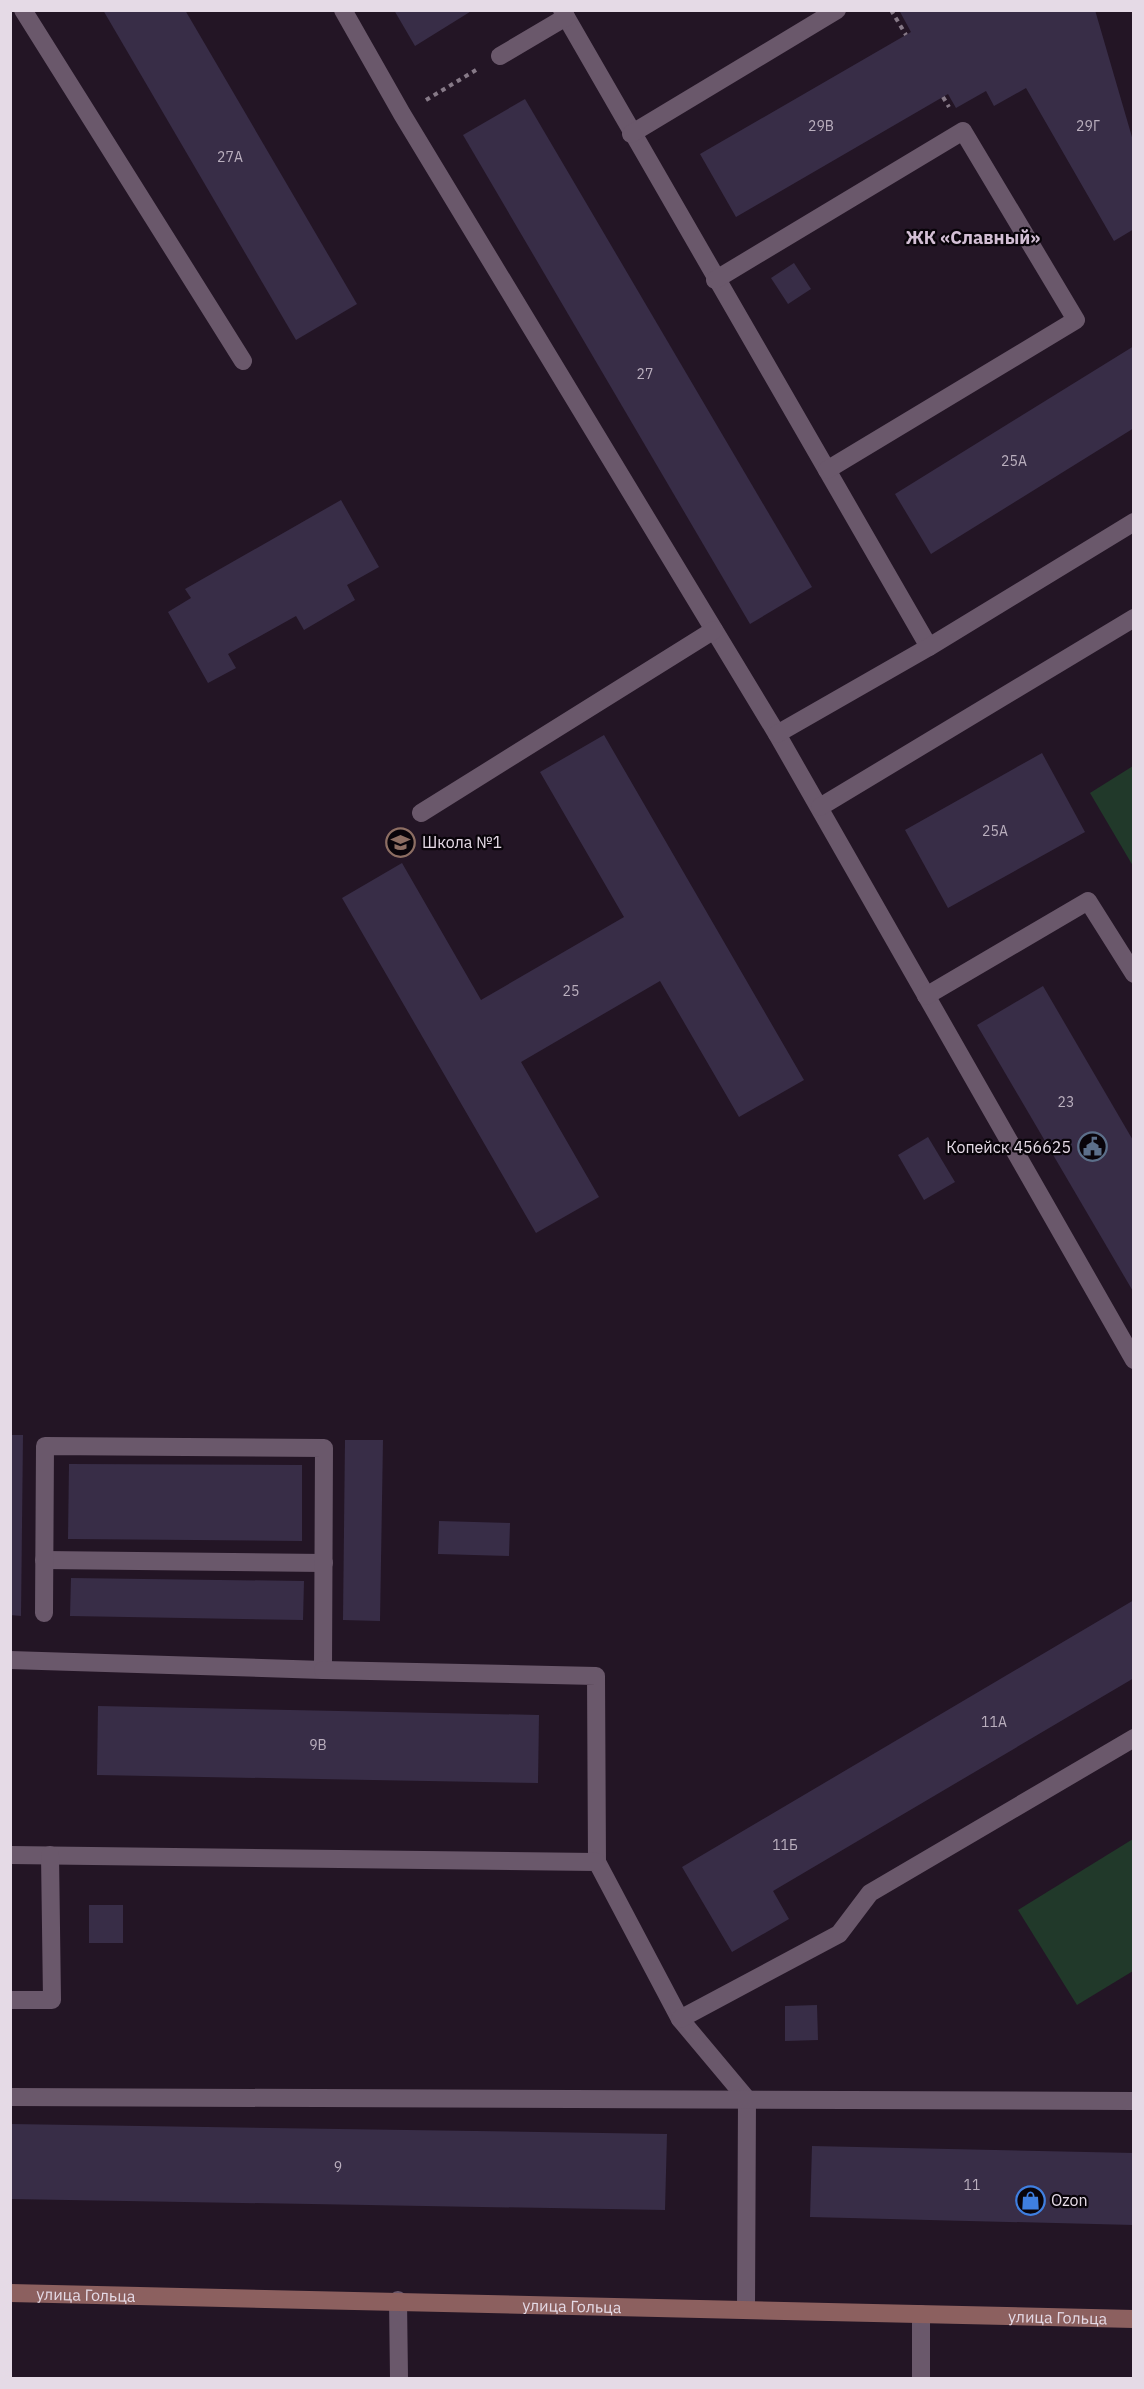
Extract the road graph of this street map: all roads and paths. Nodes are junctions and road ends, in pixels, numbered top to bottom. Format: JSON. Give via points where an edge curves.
{"nodes":[{"id":1,"x":23,"y":10,"type":"edge"},
{"id":2,"x":343,"y":10,"type":"edge"},
{"id":3,"x":837,"y":10,"type":"edge"},
{"id":4,"x":891,"y":10,"type":"edge"},
{"id":5,"x":564,"y":14,"type":"edge"},
{"id":6,"x":906,"y":35,"type":"dead end"},
{"id":7,"x":500,"y":56,"type":"joint"},
{"id":8,"x":402,"y":114,"type":"junction"},
{"id":9,"x":631,"y":134,"type":"junction"},
{"id":10,"x":715,"y":280,"type":"junction"},
{"id":11,"x":243,"y":362,"type":"dead end"},
{"id":12,"x":826,"y":470,"type":"junction"},
{"id":13,"x":1134,"y":522,"type":"edge"},
{"id":14,"x":1134,"y":618,"type":"edge"},
{"id":15,"x":714,"y":630,"type":"junction"},
{"id":16,"x":929,"y":647,"type":"junction"},
{"id":17,"x":777,"y":734,"type":"junction"},
{"id":18,"x":820,"y":807,"type":"junction"},
{"id":19,"x":421,"y":813,"type":"dead end"},
{"id":20,"x":1134,"y":974,"type":"edge"},
{"id":21,"x":926,"y":996,"type":"junction"},
{"id":22,"x":1134,"y":1360,"type":"edge"},
{"id":23,"x":44,"y":1560,"type":"junction"},
{"id":24,"x":324,"y":1563,"type":"junction"},
{"id":25,"x":44,"y":1613,"type":"dead end"},
{"id":26,"x":10,"y":1660,"type":"edge"},
{"id":27,"x":323,"y":1670,"type":"junction"},
{"id":28,"x":1134,"y":1738,"type":"edge"},
{"id":29,"x":10,"y":1855,"type":"edge"},
{"id":30,"x":50,"y":1855,"type":"junction"},
{"id":31,"x":597,"y":1862,"type":"junction"},
{"id":32,"x":10,"y":2000,"type":"edge"},
{"id":33,"x":680,"y":2019,"type":"junction"},
{"id":34,"x":10,"y":2097,"type":"edge"},
{"id":35,"x":747,"y":2099,"type":"junction"},
{"id":36,"x":1134,"y":2101,"type":"edge"},
{"id":37,"x":10,"y":2293,"type":"edge"},
{"id":38,"x":398,"y":2300,"type":"junction"},
{"id":39,"x":746,"y":2309,"type":"junction"},
{"id":40,"x":921,"y":2314,"type":"junction"},
{"id":41,"x":1134,"y":2319,"type":"edge"},
{"id":42,"x":399,"y":2379,"type":"edge"},
{"id":43,"x":921,"y":2379,"type":"edge"}],
"edges":[{"from":1,"to":11,"type":"street"},
{"from":2,"to":8,"type":"street"},
{"from":3,"to":9,"type":"street"},
{"from":4,"to":6,"type":"path"},
{"from":5,"to":7,"type":"street"},
{"from":5,"to":9,"type":"street"},
{"from":7,"to":8,"type":"path"},
{"from":8,"to":15,"type":"street"},
{"from":9,"to":10,"type":"street"},
{"from":10,"to":12,"type":"street"},
{"from":10,"to":12,"type":"street","via":[[963,131],[1076,320]]},
{"from":12,"to":16,"type":"street"},
{"from":13,"to":16,"type":"street"},
{"from":14,"to":18,"type":"street"},
{"from":15,"to":17,"type":"street"},
{"from":15,"to":19,"type":"street"},
{"from":16,"to":17,"type":"street"},
{"from":17,"to":18,"type":"street"},
{"from":18,"to":21,"type":"street"},
{"from":20,"to":21,"type":"street","via":[[1088,901]]},
{"from":21,"to":22,"type":"street"},
{"from":23,"to":24,"type":"street"},
{"from":23,"to":24,"type":"street","via":[[45,1446],[324,1448]]},
{"from":23,"to":25,"type":"street"},
{"from":24,"to":27,"type":"street"},
{"from":26,"to":27,"type":"street"},
{"from":27,"to":31,"type":"street","via":[[596,1676]]},
{"from":28,"to":33,"type":"street","via":[[870,1893],[838,1934]]},
{"from":29,"to":30,"type":"street"},
{"from":30,"to":31,"type":"street"},
{"from":30,"to":32,"type":"street","via":[[52,2000]]},
{"from":31,"to":33,"type":"street"},
{"from":33,"to":35,"type":"street"},
{"from":34,"to":35,"type":"street"},
{"from":35,"to":36,"type":"street"},
{"from":35,"to":39,"type":"street"},
{"from":37,"to":38,"type":"street","name":"улица Гольца"},
{"from":38,"to":39,"type":"street","name":"улица Гольца"},
{"from":38,"to":42,"type":"street"},
{"from":39,"to":40,"type":"street","name":"улица Гольца"},
{"from":40,"to":41,"type":"street","name":"улица Гольца"},
{"from":40,"to":43,"type":"street"}]}
